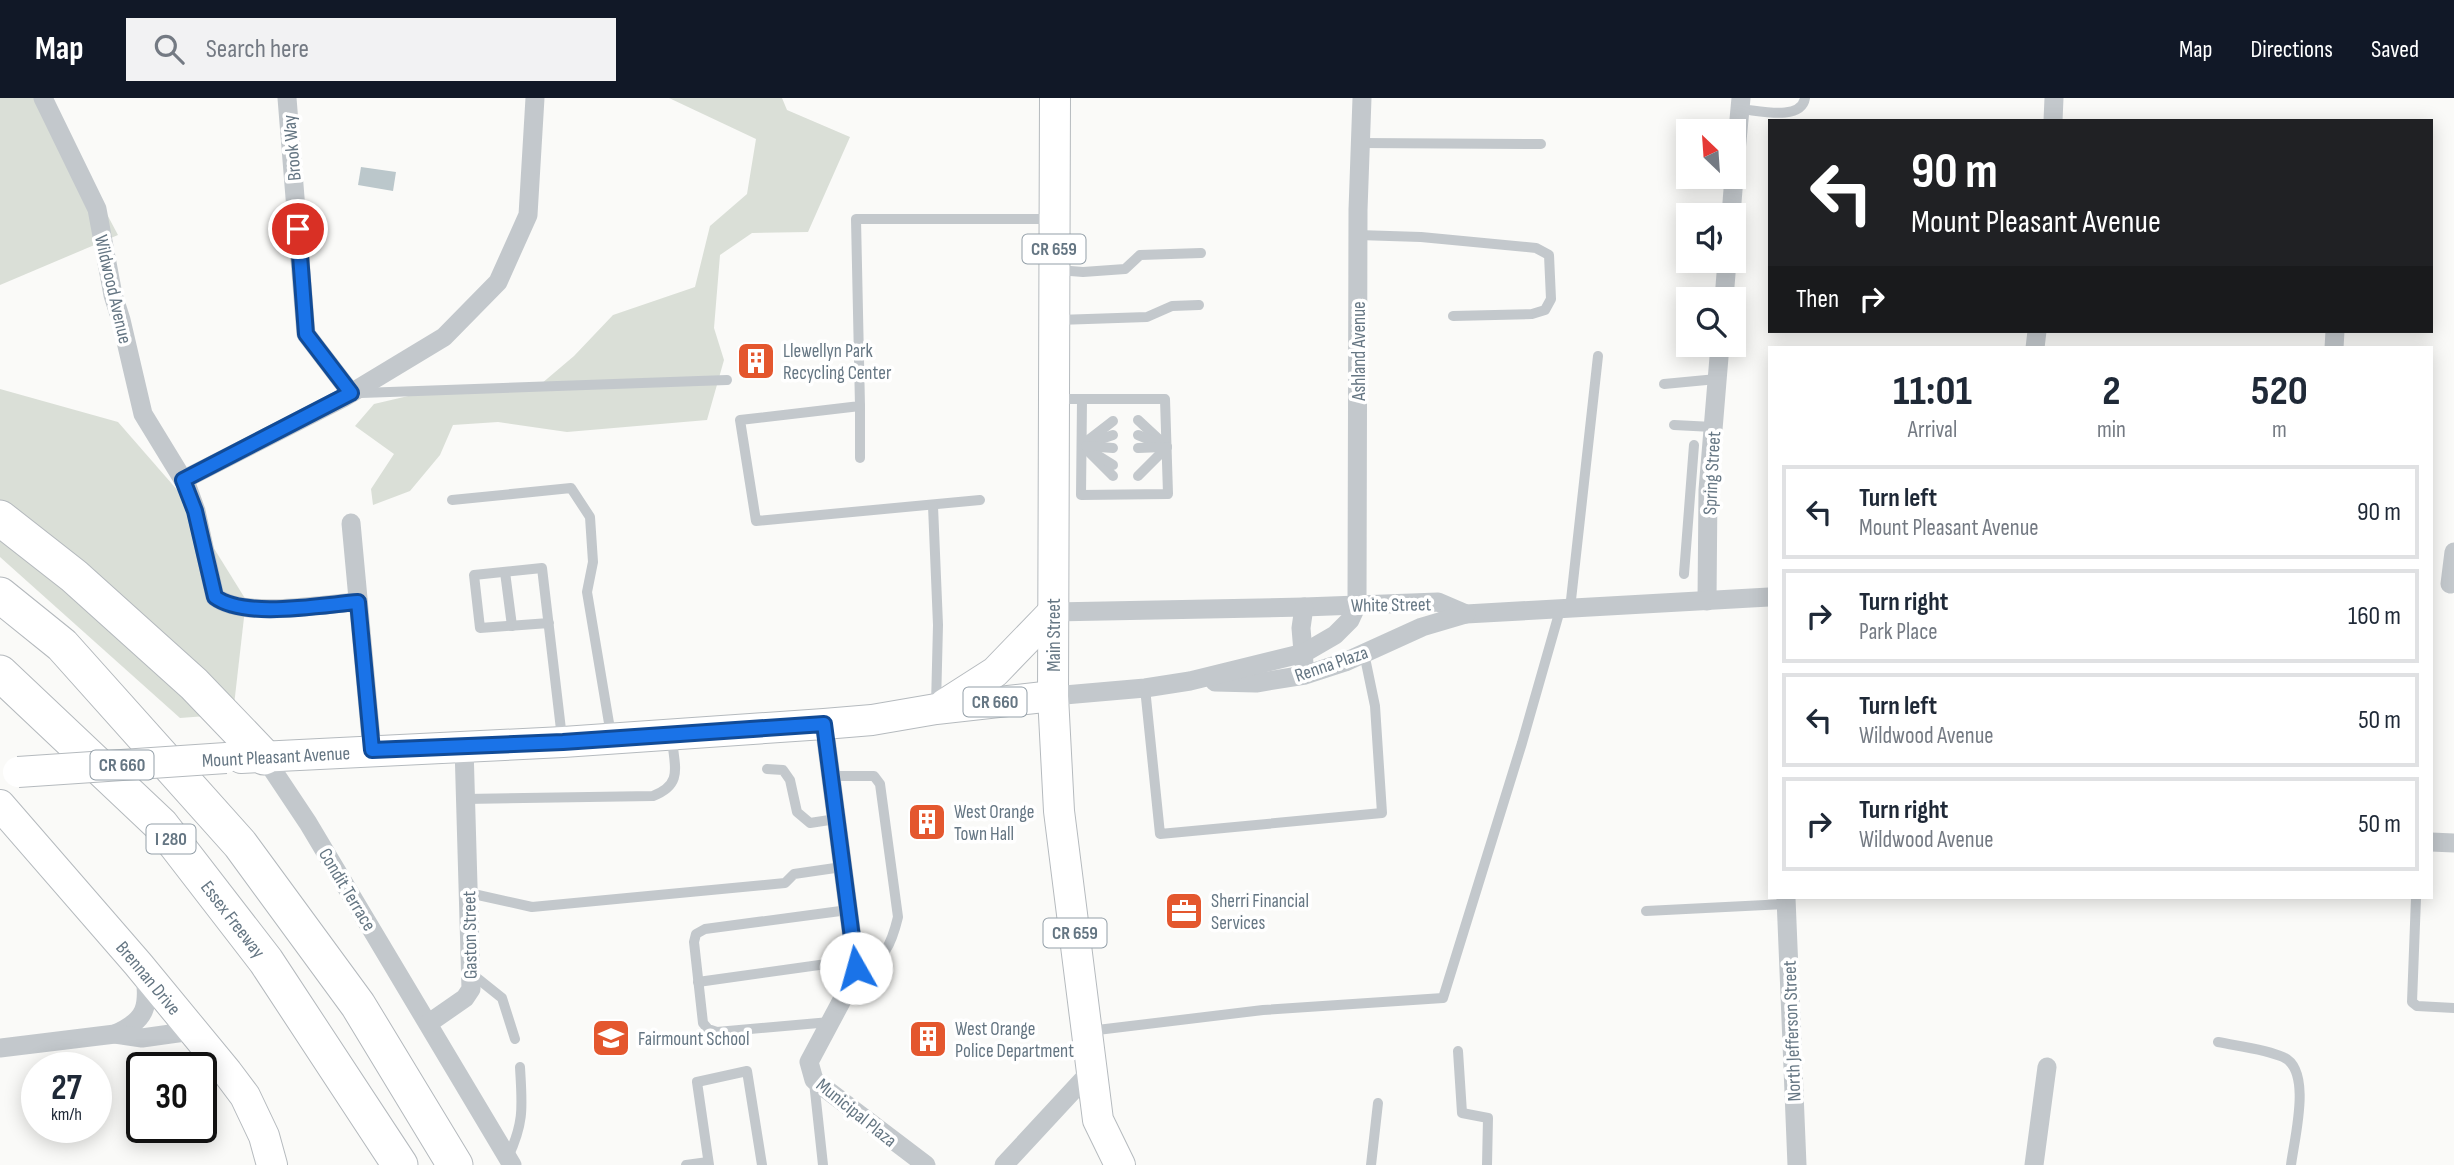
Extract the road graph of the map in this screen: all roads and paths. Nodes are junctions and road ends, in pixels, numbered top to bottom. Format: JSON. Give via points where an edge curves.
{"nodes":[{"id":1,"x":43,"y":98,"type":"edge"},
{"id":2,"x":287,"y":98,"type":"edge"},
{"id":3,"x":535,"y":98,"type":"edge"},
{"id":4,"x":1055,"y":98,"type":"edge"},
{"id":5,"x":1362,"y":98,"type":"edge"},
{"id":6,"x":1805,"y":98,"type":"edge"},
{"id":7,"x":2054,"y":98,"type":"edge"},
{"id":8,"x":1740,"y":104,"type":"edge"},
{"id":9,"x":2053,"y":119,"type":"edge"},
{"id":10,"x":1361,"y":143,"type":"junction"},
{"id":11,"x":1541,"y":144,"type":"dead end"},
{"id":12,"x":1054,"y":219,"type":"junction"},
{"id":13,"x":1359,"y":235,"type":"junction"},
{"id":14,"x":1201,"y":253,"type":"dead end"},
{"id":15,"x":1054,"y":270,"type":"junction"},
{"id":16,"x":1199,"y":305,"type":"dead end"},
{"id":17,"x":1453,"y":316,"type":"dead end"},
{"id":18,"x":1054,"y":320,"type":"junction"},
{"id":19,"x":1598,"y":356,"type":"dead end"},
{"id":20,"x":1719,"y":357,"type":"edge"},
{"id":21,"x":1717,"y":379,"type":"junction"},
{"id":22,"x":727,"y":380,"type":"dead end"},
{"id":23,"x":1664,"y":384,"type":"dead end"},
{"id":24,"x":351,"y":393,"type":"junction"},
{"id":25,"x":1068,"y":399,"type":"junction"},
{"id":26,"x":860,"y":406,"type":"junction"},
{"id":27,"x":1113,"y":421,"type":"dead end"},
{"id":28,"x":1138,"y":421,"type":"dead end"},
{"id":29,"x":1674,"y":425,"type":"dead end"},
{"id":30,"x":1713,"y":427,"type":"junction"},
{"id":31,"x":1114,"y":435,"type":"dead end"},
{"id":32,"x":1138,"y":435,"type":"dead end"},
{"id":33,"x":1082,"y":445,"type":"junction"},
{"id":34,"x":1693,"y":445,"type":"dead end"},
{"id":35,"x":1167,"y":447,"type":"junction"},
{"id":36,"x":1113,"y":448,"type":"dead end"},
{"id":37,"x":1138,"y":448,"type":"dead end"},
{"id":38,"x":860,"y":458,"type":"dead end"},
{"id":39,"x":1113,"y":470,"type":"dead end"},
{"id":40,"x":1138,"y":470,"type":"dead end"},
{"id":41,"x":183,"y":480,"type":"junction"},
{"id":42,"x":1699,"y":489,"type":"junction"},
{"id":43,"x":1070,"y":495,"type":"junction"},
{"id":44,"x":452,"y":500,"type":"dead end"},
{"id":45,"x":980,"y":500,"type":"dead end"},
{"id":46,"x":933,"y":506,"type":"junction"},
{"id":47,"x":0,"y":518,"type":"edge"},
{"id":48,"x":351,"y":523,"type":"dead end"},
{"id":49,"x":2454,"y":552,"type":"edge"},
{"id":50,"x":505,"y":572,"type":"junction"},
{"id":51,"x":1684,"y":574,"type":"dead end"},
{"id":52,"x":2445,"y":584,"type":"edge"},
{"id":53,"x":0,"y":595,"type":"edge"},
{"id":54,"x":1768,"y":597,"type":"edge"},
{"id":55,"x":1707,"y":601,"type":"junction"},
{"id":56,"x":358,"y":602,"type":"junction"},
{"id":57,"x":1357,"y":605,"type":"junction"},
{"id":58,"x":1304,"y":607,"type":"junction"},
{"id":59,"x":1565,"y":610,"type":"junction"},
{"id":60,"x":1053,"y":612,"type":"junction"},
{"id":61,"x":1466,"y":614,"type":"junction"},
{"id":62,"x":549,"y":623,"type":"junction"},
{"id":63,"x":512,"y":626,"type":"junction"},
{"id":64,"x":1304,"y":653,"type":"junction"},
{"id":65,"x":1364,"y":653,"type":"junction"},
{"id":66,"x":0,"y":673,"type":"edge"},
{"id":67,"x":1305,"y":676,"type":"junction"},
{"id":68,"x":1189,"y":681,"type":"junction"},
{"id":69,"x":1145,"y":688,"type":"junction"},
{"id":70,"x":1053,"y":695,"type":"junction"},
{"id":71,"x":936,"y":709,"type":"junction"},
{"id":72,"x":824,"y":724,"type":"junction"},
{"id":73,"x":672,"y":735,"type":"junction"},
{"id":74,"x":612,"y":739,"type":"junction"},
{"id":75,"x":563,"y":742,"type":"junction"},
{"id":76,"x":464,"y":747,"type":"junction"},
{"id":77,"x":372,"y":750,"type":"junction"},
{"id":78,"x":264,"y":757,"type":"junction"},
{"id":79,"x":767,"y":769,"type":"dead end"},
{"id":80,"x":9,"y":772,"type":"edge"},
{"id":81,"x":830,"y":776,"type":"junction"},
{"id":82,"x":465,"y":800,"type":"junction"},
{"id":83,"x":0,"y":805,"type":"edge"},
{"id":84,"x":836,"y":819,"type":"junction"},
{"id":85,"x":2433,"y":842,"type":"edge"},
{"id":86,"x":2454,"y":843,"type":"edge"},
{"id":87,"x":842,"y":867,"type":"junction"},
{"id":88,"x":469,"y":893,"type":"junction"},
{"id":89,"x":2416,"y":899,"type":"edge"},
{"id":90,"x":1786,"y":901,"type":"edge"},
{"id":91,"x":848,"y":910,"type":"junction"},
{"id":92,"x":1646,"y":911,"type":"dead end"},
{"id":93,"x":855,"y":964,"type":"junction"},
{"id":94,"x":145,"y":972,"type":"junction"},
{"id":95,"x":472,"y":974,"type":"junction"},
{"id":96,"x":698,"y":982,"type":"junction"},
{"id":97,"x":2454,"y":1008,"type":"edge"},
{"id":98,"x":830,"y":1022,"type":"junction"},
{"id":99,"x":429,"y":1023,"type":"junction"},
{"id":100,"x":192,"y":1031,"type":"junction"},
{"id":101,"x":1088,"y":1031,"type":"junction"},
{"id":102,"x":115,"y":1034,"type":"junction"},
{"id":103,"x":515,"y":1039,"type":"dead end"},
{"id":104,"x":2218,"y":1042,"type":"dead end"},
{"id":105,"x":0,"y":1048,"type":"edge"},
{"id":106,"x":1458,"y":1051,"type":"dead end"},
{"id":107,"x":520,"y":1067,"type":"dead end"},
{"id":108,"x":2047,"y":1067,"type":"dead end"},
{"id":109,"x":1092,"y":1070,"type":"junction"},
{"id":110,"x":814,"y":1080,"type":"junction"},
{"id":111,"x":1378,"y":1103,"type":"dead end"},
{"id":112,"x":510,"y":1161,"type":"edge"},
{"id":113,"x":918,"y":1163,"type":"edge"},
{"id":114,"x":708,"y":1164,"type":"edge"},
{"id":115,"x":272,"y":1165,"type":"edge"},
{"id":116,"x":400,"y":1165,"type":"edge"},
{"id":117,"x":455,"y":1165,"type":"edge"},
{"id":118,"x":686,"y":1165,"type":"edge"},
{"id":119,"x":762,"y":1165,"type":"edge"},
{"id":120,"x":823,"y":1165,"type":"edge"},
{"id":121,"x":1004,"y":1165,"type":"edge"},
{"id":122,"x":1120,"y":1165,"type":"edge"},
{"id":123,"x":1371,"y":1165,"type":"edge"},
{"id":124,"x":1487,"y":1165,"type":"edge"},
{"id":125,"x":1797,"y":1165,"type":"edge"},
{"id":126,"x":2034,"y":1165,"type":"edge"},
{"id":127,"x":2291,"y":1165,"type":"edge"}],
"edges":[{"from":1,"to":41,"type":"street","name":"Wildwood Avenue","via":[[97,209],[143,414]]},
{"from":2,"to":24,"type":"street","name":"Brook Way","via":[[306,334]]},
{"from":3,"to":24,"type":"street","via":[[528,215],[498,282],[444,337]]},
{"from":4,"to":12,"type":"main road","name":"Main Street","number":"CR 659"},
{"from":5,"to":10,"type":"street","name":"Ashland Avenue"},
{"from":6,"to":8,"type":"lane","via":[[1797,111],[1786,113]]},
{"from":7,"to":9,"type":"street"},
{"from":10,"to":11,"type":"lane"},
{"from":10,"to":13,"type":"street","name":"Ashland Avenue"},
{"from":12,"to":15,"type":"main road","name":"Main Street","number":"CR 659"},
{"from":12,"to":26,"type":"lane","via":[[856,219]]},
{"from":13,"to":17,"type":"lane","via":[[1536,248],[1549,255],[1551,299],[1545,310]]},
{"from":13,"to":57,"type":"street","name":"Ashland Avenue"},
{"from":14,"to":15,"type":"lane","via":[[1140,255],[1125,269]]},
{"from":15,"to":18,"type":"main road","name":"Main Street","number":"CR 659"},
{"from":16,"to":18,"type":"lane","via":[[1172,306],[1147,317]]},
{"from":18,"to":25,"type":"main road","name":"Main Street","number":"CR 659"},
{"from":19,"to":59,"type":"lane"},
{"from":20,"to":21,"type":"street","name":"Spring Street"},
{"from":21,"to":23,"type":"lane"},
{"from":21,"to":30,"type":"street","name":"Spring Street"},
{"from":22,"to":24,"type":"lane"},
{"from":24,"to":41,"type":"street"},
{"from":25,"to":33,"type":"lane"},
{"from":25,"to":35,"type":"lane","via":[[1165,399]]},
{"from":25,"to":43,"type":"main road","name":"Main Street","number":"CR 659"},
{"from":26,"to":38,"type":"lane"},
{"from":26,"to":46,"type":"lane","via":[[740,420],[756,521]]},
{"from":27,"to":33,"type":"lane"},
{"from":28,"to":35,"type":"lane"},
{"from":29,"to":30,"type":"lane"},
{"from":30,"to":42,"type":"street","name":"Spring Street"},
{"from":31,"to":33,"type":"lane"},
{"from":32,"to":35,"type":"lane"},
{"from":33,"to":36,"type":"lane"},
{"from":33,"to":39,"type":"lane"},
{"from":33,"to":43,"type":"lane","via":[[1081,495]]},
{"from":34,"to":42,"type":"lane"},
{"from":35,"to":37,"type":"lane"},
{"from":35,"to":40,"type":"lane"},
{"from":35,"to":43,"type":"lane","via":[[1168,494]]},
{"from":41,"to":56,"type":"street","name":"Wildwood Avenue","via":[[215,597],[223,603],[252,610]]},
{"from":42,"to":51,"type":"lane"},
{"from":42,"to":55,"type":"street","name":"Spring Street"},
{"from":43,"to":60,"type":"main road","name":"Main Street","number":"CR 659"},
{"from":44,"to":74,"type":"lane","via":[[570,488],[590,517],[593,562],[587,592]]},
{"from":45,"to":46,"type":"lane"},
{"from":46,"to":71,"type":"lane","via":[[939,625]]},
{"from":47,"to":78,"type":"highway","via":[[74,576],[184,675]]},
{"from":48,"to":56,"type":"street"},
{"from":49,"to":52,"type":"street"},
{"from":50,"to":62,"type":"lane","via":[[542,568]]},
{"from":50,"to":63,"type":"lane"},
{"from":50,"to":63,"type":"lane","via":[[474,575],[478,615],[480,628]]},
{"from":53,"to":117,"type":"highway","number":"I 280","via":[[62,645],[240,844],[358,1005]]},
{"from":54,"to":55,"type":"street","name":"White Street"},
{"from":55,"to":59,"type":"street","name":"White Street"},
{"from":56,"to":77,"type":"street"},
{"from":57,"to":58,"type":"street","name":"White Street"},
{"from":57,"to":61,"type":"street","name":"White Street","via":[[1438,602]]},
{"from":57,"to":64,"type":"street","name":"Renna Plaza","via":[[1335,635]]},
{"from":58,"to":60,"type":"street","name":"White Street"},
{"from":58,"to":64,"type":"street"},
{"from":59,"to":61,"type":"street","name":"White Street"},
{"from":59,"to":101,"type":"lane","via":[[1443,998],[1263,1010]]},
{"from":60,"to":70,"type":"main road","name":"Main Street","number":"CR 659"},
{"from":60,"to":71,"type":"main road","via":[[995,673]]},
{"from":61,"to":65,"type":"street","name":"Renna Plaza","via":[[1422,627]]},
{"from":62,"to":63,"type":"lane"},
{"from":62,"to":75,"type":"lane"},
{"from":64,"to":67,"type":"street"},
{"from":64,"to":68,"type":"street","name":"Renna Plaza"},
{"from":65,"to":67,"type":"street","name":"Renna Plaza"},
{"from":65,"to":69,"type":"lane","via":[[1375,706],[1382,813],[1160,834]]},
{"from":66,"to":116,"type":"highway","name":"Essex Freeway","number":"I 280","via":[[161,825],[266,961]]},
{"from":67,"to":68,"type":"street","name":"Renna Plaza","via":[[1256,683]]},
{"from":68,"to":69,"type":"street","name":"Renna Plaza"},
{"from":69,"to":70,"type":"street","name":"Renna Plaza"},
{"from":70,"to":71,"type":"main road","name":"Mount Pleasant Avenue","number":"CR 660"},
{"from":70,"to":101,"type":"main road","name":"Main Street","number":"CR 659","via":[[1059,811]]},
{"from":71,"to":72,"type":"main road","name":"Mount Pleasant Avenue","number":"CR 660"},
{"from":72,"to":73,"type":"main road","name":"Mount Pleasant Avenue","number":"CR 660"},
{"from":72,"to":81,"type":"street"},
{"from":73,"to":74,"type":"main road","name":"Mount Pleasant Avenue","number":"CR 660"},
{"from":73,"to":82,"type":"lane","via":[[674,780],[668,790],[653,796]]},
{"from":74,"to":75,"type":"main road","name":"Mount Pleasant Avenue","number":"CR 660"},
{"from":75,"to":76,"type":"main road","name":"Mount Pleasant Avenue","number":"CR 660"},
{"from":76,"to":77,"type":"main road","name":"Mount Pleasant Avenue","number":"CR 660"},
{"from":76,"to":82,"type":"street","name":"Gaston Street"},
{"from":77,"to":78,"type":"main road","name":"Mount Pleasant Avenue","number":"CR 660"},
{"from":78,"to":80,"type":"main road","name":"Mount Pleasant Avenue","number":"CR 660","bridge":true},
{"from":78,"to":99,"type":"street","name":"Condit Terrace"},
{"from":79,"to":84,"type":"lane","via":[[783,770],[790,780],[797,813],[810,823]]},
{"from":81,"to":84,"type":"street"},
{"from":81,"to":93,"type":"lane","via":[[874,776],[880,784],[898,917],[880,960],[868,967]]},
{"from":82,"to":88,"type":"street","name":"Gaston Street"},
{"from":83,"to":94,"type":"main road","name":"Brennan Drive"},
{"from":84,"to":87,"type":"street"},
{"from":85,"to":86,"type":"street"},
{"from":87,"to":88,"type":"lane","via":[[794,874],[785,883],[532,906]]},
{"from":87,"to":91,"type":"street"},
{"from":88,"to":95,"type":"street","name":"Gaston Street"},
{"from":89,"to":97,"type":"lane","via":[[2412,1002]]},
{"from":90,"to":92,"type":"lane"},
{"from":90,"to":125,"type":"street","name":"North Jefferson Street"},
{"from":91,"to":93,"type":"street"},
{"from":91,"to":96,"type":"lane","via":[[705,929],[696,934],[694,942]]},
{"from":93,"to":96,"type":"lane"},
{"from":93,"to":98,"type":"street","name":"Municipal Plaza"},
{"from":94,"to":100,"type":"main road","name":"Brennan Drive"},
{"from":94,"to":102,"type":"street","via":[[148,998],[144,1012],[131,1027]]},
{"from":95,"to":99,"type":"street","name":"Gaston Street","via":[[465,998]]},
{"from":95,"to":103,"type":"lane","via":[[502,998]]},
{"from":96,"to":98,"type":"lane","via":[[703,1023],[708,1029],[718,1032]]},
{"from":98,"to":110,"type":"street","name":"Municipal Plaza","via":[[809,1062]]},
{"from":99,"to":112,"type":"street"},
{"from":100,"to":102,"type":"street","via":[[142,1038]]},
{"from":100,"to":115,"type":"main road","name":"Brennan Drive","via":[[244,1097],[264,1136]]},
{"from":101,"to":109,"type":"main road","name":"Main Street","number":"CR 659"},
{"from":102,"to":105,"type":"street"},
{"from":104,"to":127,"type":"lane","via":[[2284,1057],[2296,1069],[2301,1086]]},
{"from":106,"to":124,"type":"lane","via":[[1462,1113],[1488,1118]]},
{"from":107,"to":112,"type":"lane","via":[[523,1116]]},
{"from":108,"to":126,"type":"street"},
{"from":109,"to":121,"type":"street"},
{"from":109,"to":122,"type":"main road","name":"Main Street","number":"CR 659","via":[[1098,1120]]},
{"from":110,"to":113,"type":"street","name":"Municipal Plaza"},
{"from":110,"to":120,"type":"lane"},
{"from":111,"to":123,"type":"lane"},
{"from":114,"to":118,"type":"lane"},
{"from":114,"to":119,"type":"lane","via":[[697,1082],[747,1072]]}]}
